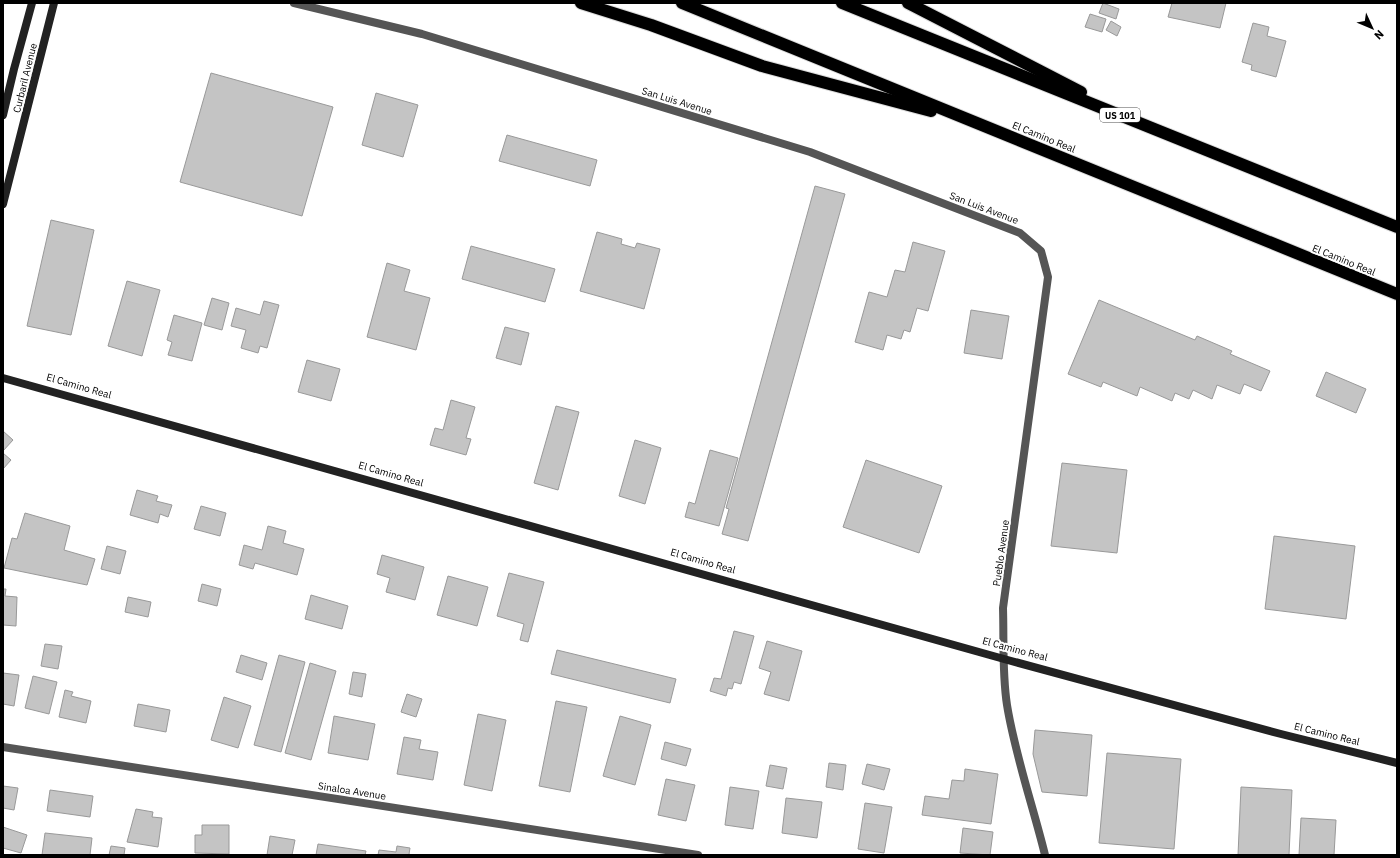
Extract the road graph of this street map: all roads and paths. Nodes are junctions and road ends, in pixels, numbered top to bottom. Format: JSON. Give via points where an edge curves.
{"nodes":[{"id":1,"x":32,"y":3,"type":"edge"},
{"id":2,"x":54,"y":3,"type":"edge"},
{"id":3,"x":294,"y":3,"type":"edge"},
{"id":4,"x":581,"y":3,"type":"edge"},
{"id":5,"x":682,"y":3,"type":"edge"},
{"id":6,"x":842,"y":3,"type":"edge"},
{"id":7,"x":908,"y":3,"type":"edge"},
{"id":8,"x":3,"y":115,"type":"edge"},
{"id":9,"x":982,"y":125,"type":"junction"},
{"id":10,"x":1147,"y":127,"type":"junction"},
{"id":11,"x":3,"y":204,"type":"edge"},
{"id":12,"x":1397,"y":227,"type":"edge"},
{"id":13,"x":1042,"y":252,"type":"joint"},
{"id":14,"x":1397,"y":294,"type":"edge"},
{"id":15,"x":3,"y":378,"type":"edge"},
{"id":16,"x":1004,"y":658,"type":"junction"},
{"id":17,"x":3,"y":747,"type":"edge"},
{"id":18,"x":1397,"y":764,"type":"edge"},
{"id":19,"x":698,"y":855,"type":"edge"},
{"id":20,"x":1045,"y":855,"type":"edge"}],
"edges":[{"from":1,"to":8,"type":"main road","name":"Curbaril Avenue"},
{"from":2,"to":11,"type":"main road","name":"Curbaril Avenue"},
{"from":3,"to":13,"type":"street","name":"San Luis Avenue","via":[[422,34],[810,152],[1020,233]]},
{"from":4,"to":9,"type":"highway","via":[[762,66]]},
{"from":5,"to":9,"type":"highway","name":"El Camino Real"},
{"from":6,"to":10,"type":"highway","number":"US 101"},
{"from":7,"to":10,"type":"highway"},
{"from":9,"to":14,"type":"highway","name":"El Camino Real"},
{"from":10,"to":12,"type":"highway","number":"US 101"},
{"from":13,"to":16,"type":"street","name":"Pueblo Avenue","via":[[1048,277],[1003,608]]},
{"from":15,"to":16,"type":"main road","name":"El Camino Real"},
{"from":16,"to":18,"type":"main road","name":"El Camino Real"},
{"from":16,"to":20,"type":"street","name":"Pueblo Avenue","via":[[1007,704],[1013,738]]},
{"from":17,"to":19,"type":"street","name":"Sinaloa Avenue"}]}
